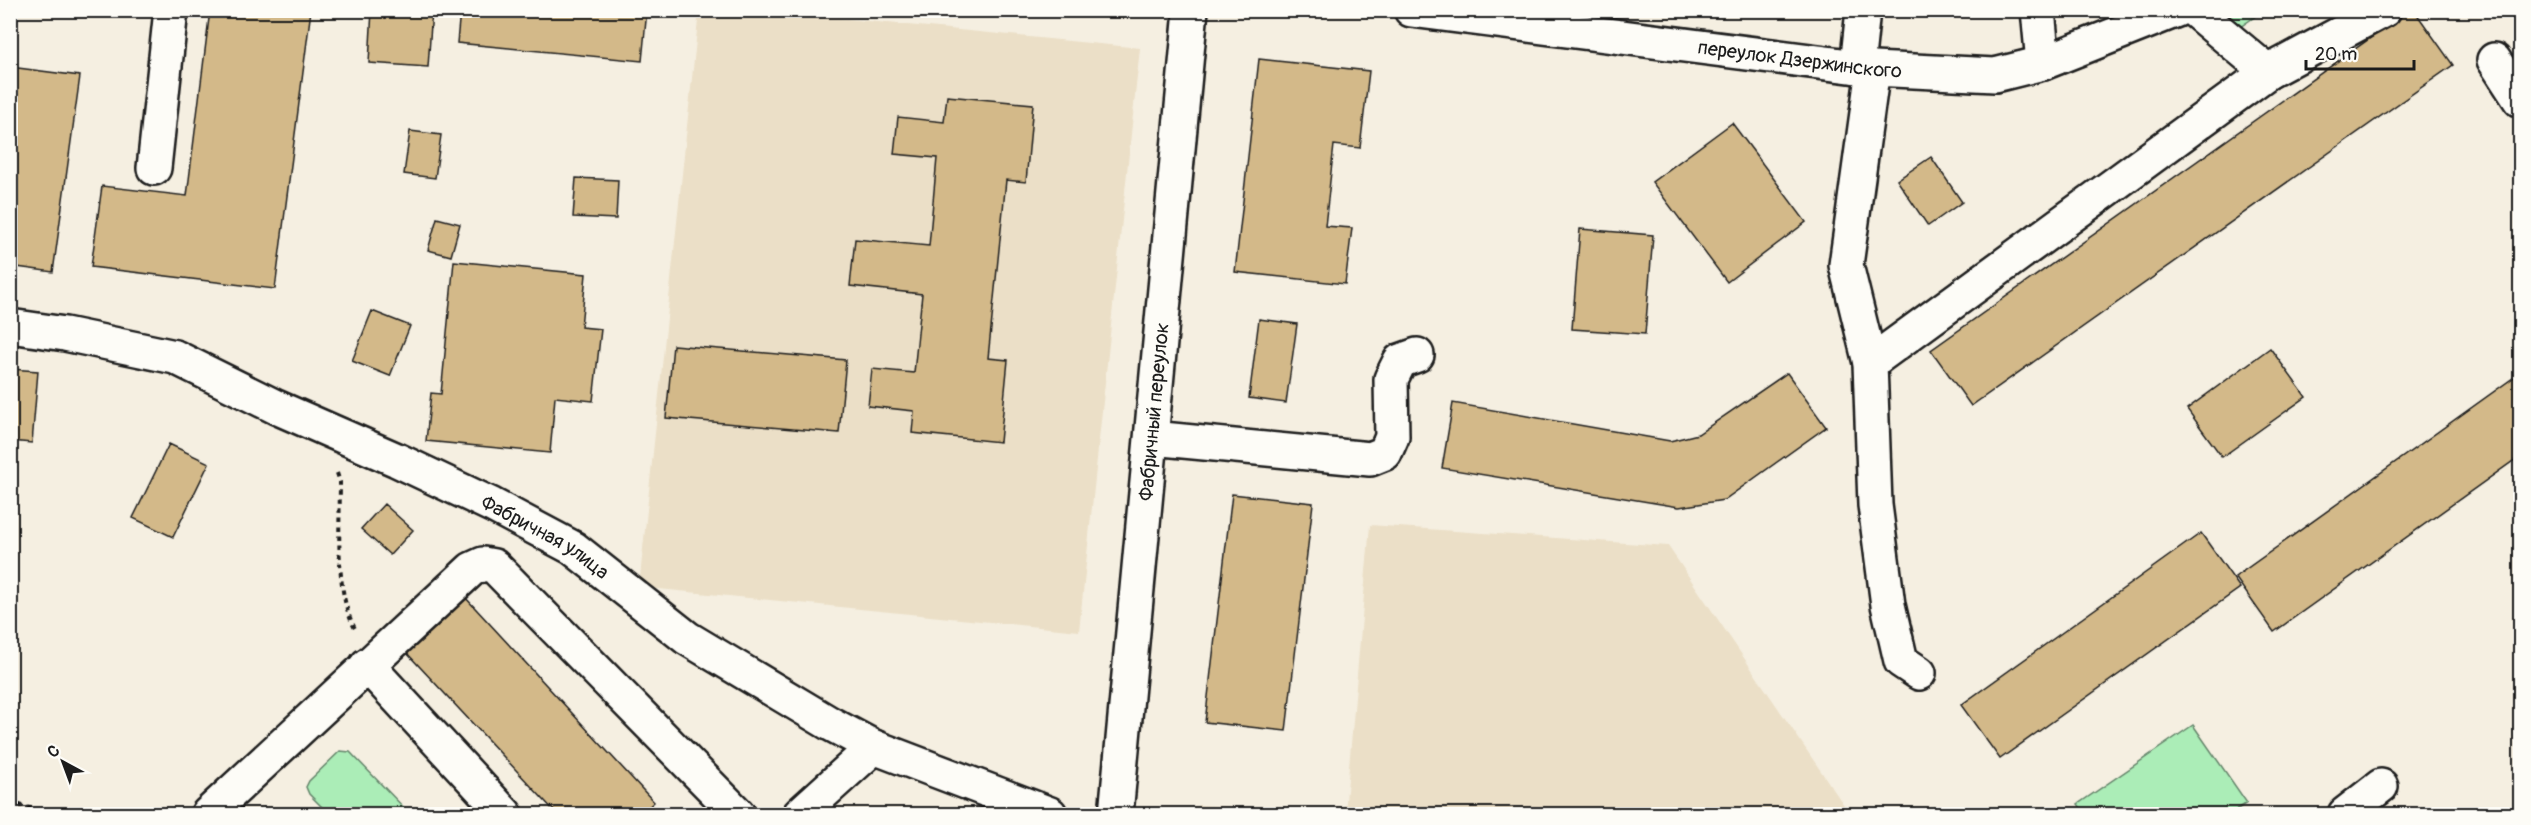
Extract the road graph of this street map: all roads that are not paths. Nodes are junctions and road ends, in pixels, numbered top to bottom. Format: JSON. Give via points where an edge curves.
{"nodes":[{"id":1,"x":171,"y":10,"type":"edge"},
{"id":2,"x":1191,"y":10,"type":"edge"},
{"id":3,"x":1411,"y":10,"type":"edge"},
{"id":4,"x":1863,"y":10,"type":"edge"},
{"id":5,"x":2038,"y":10,"type":"edge"},
{"id":6,"x":2177,"y":10,"type":"edge"},
{"id":7,"x":2194,"y":10,"type":"edge"},
{"id":8,"x":2384,"y":10,"type":"edge"},
{"id":9,"x":2494,"y":60,"type":"dead end"},
{"id":10,"x":2043,"y":63,"type":"junction"},
{"id":11,"x":1865,"y":68,"type":"junction"},
{"id":12,"x":2268,"y":72,"type":"junction"},
{"id":13,"x":2520,"y":100,"type":"edge"},
{"id":14,"x":154,"y":168,"type":"dead end"},
{"id":15,"x":10,"y":326,"type":"edge"},
{"id":16,"x":1417,"y":355,"type":"dead end"},
{"id":17,"x":1870,"y":363,"type":"junction"},
{"id":18,"x":1152,"y":438,"type":"junction"},
{"id":19,"x":363,"y":651,"type":"junction"},
{"id":20,"x":1919,"y":674,"type":"dead end"},
{"id":21,"x":874,"y":747,"type":"junction"},
{"id":22,"x":2382,"y":786,"type":"dead end"},
{"id":23,"x":227,"y":808,"type":"edge"},
{"id":24,"x":505,"y":814,"type":"edge"},
{"id":25,"x":738,"y":814,"type":"edge"},
{"id":26,"x":801,"y":814,"type":"edge"},
{"id":27,"x":1050,"y":814,"type":"edge"},
{"id":28,"x":1116,"y":814,"type":"edge"},
{"id":29,"x":2345,"y":814,"type":"edge"}],
"edges":[{"from":1,"to":14,"type":"street"},
{"from":2,"to":18,"type":"street","name":"Фабричный переулок"},
{"from":3,"to":11,"type":"street","name":"переулок Дзержинского"},
{"from":4,"to":11,"type":"street"},
{"from":5,"to":10,"type":"street"},
{"from":6,"to":10,"type":"street","name":"переулок Дзержинского"},
{"from":7,"to":12,"type":"street"},
{"from":8,"to":12,"type":"street"},
{"from":9,"to":13,"type":"street"},
{"from":10,"to":11,"type":"street","name":"переулок Дзержинского","via":[[1995,75]]},
{"from":11,"to":17,"type":"street","via":[[1846,265]]},
{"from":12,"to":17,"type":"street"},
{"from":15,"to":21,"type":"street","name":"Фабричная улица","via":[[175,357],[492,505],[573,548],[687,638]]},
{"from":16,"to":18,"type":"street","via":[[1400,361],[1391,379],[1392,437],[1385,453],[1370,459]]},
{"from":17,"to":20,"type":"street","via":[[1875,505],[1888,604],[1901,661]]},
{"from":18,"to":28,"type":"street","name":"Фабричный переулок"},
{"from":19,"to":23,"type":"street"},
{"from":19,"to":24,"type":"street"},
{"from":19,"to":25,"type":"street","via":[[472,568],[494,566]]},
{"from":21,"to":26,"type":"street"},
{"from":21,"to":27,"type":"street","name":"Фабричная улица"},
{"from":22,"to":29,"type":"street"}]}
